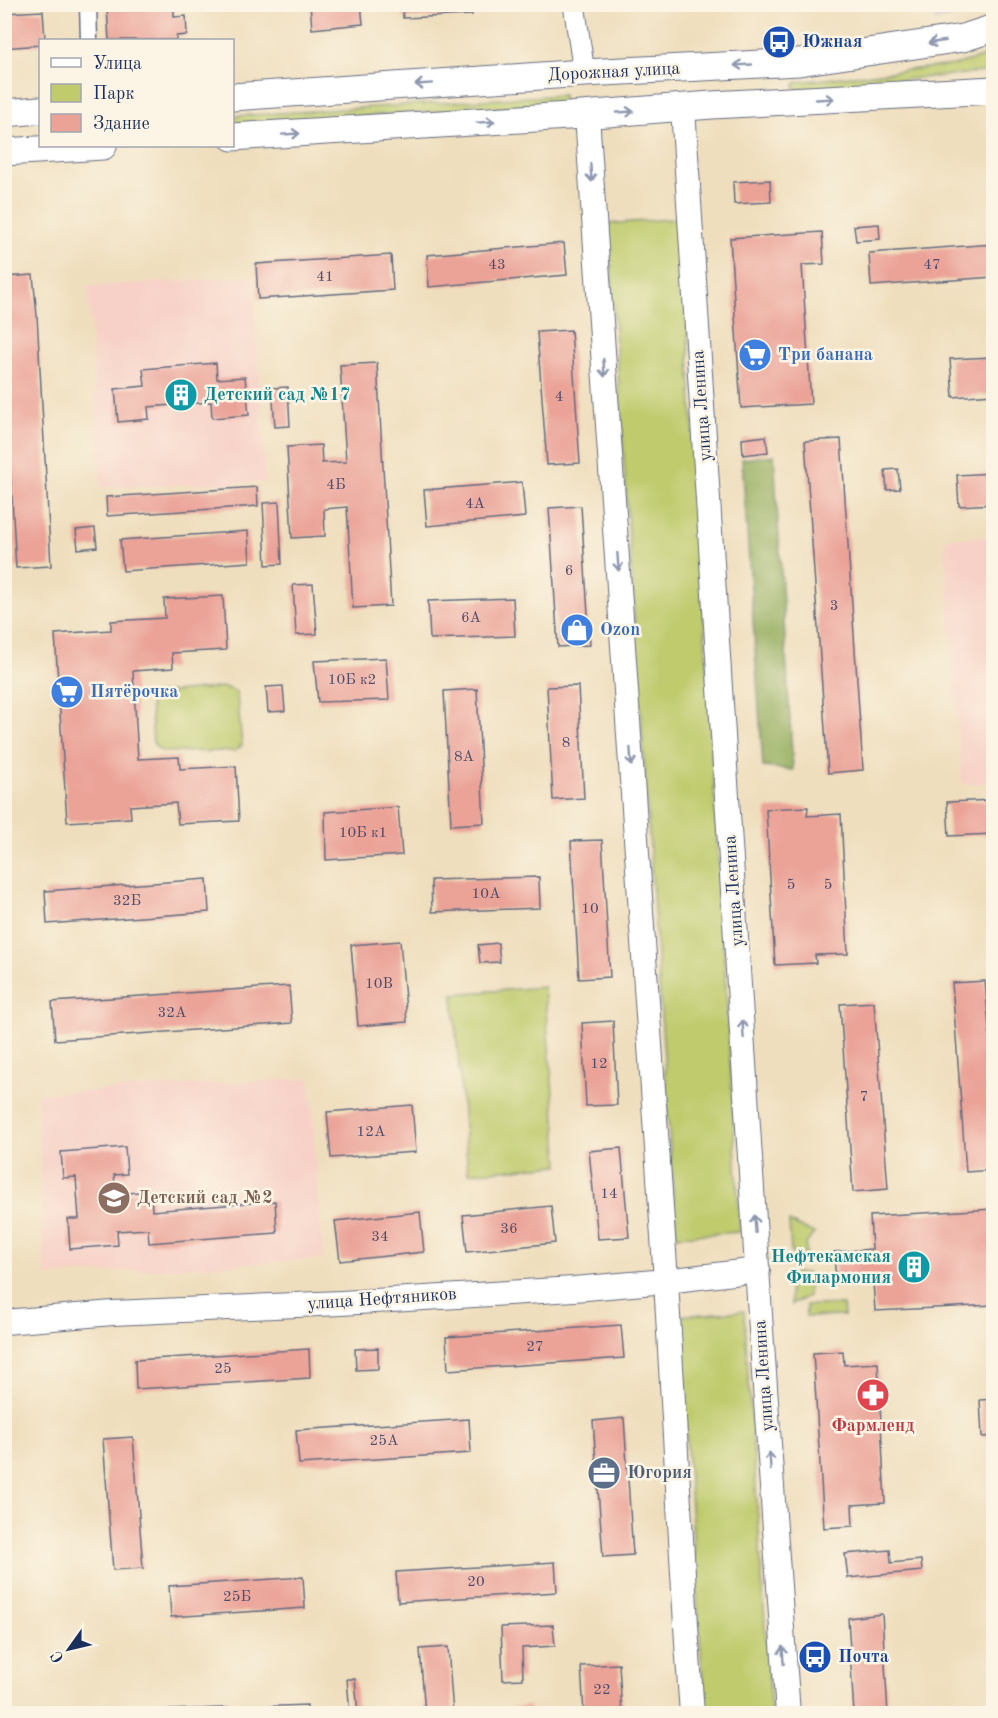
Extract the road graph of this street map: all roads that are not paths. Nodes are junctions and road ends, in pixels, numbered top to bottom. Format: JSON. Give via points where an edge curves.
{"nodes":[{"id":1,"x":88,"y":4,"type":"edge"},
{"id":2,"x":574,"y":4,"type":"edge"},
{"id":3,"x":993,"y":28,"type":"edge"},
{"id":4,"x":89,"y":39,"type":"edge"},
{"id":5,"x":799,"y":62,"type":"junction"},
{"id":6,"x":680,"y":69,"type":"junction"},
{"id":7,"x":584,"y":73,"type":"junction"},
{"id":8,"x":993,"y":90,"type":"edge"},
{"id":9,"x":234,"y":97,"type":"edge"},
{"id":10,"x":793,"y":101,"type":"junction"},
{"id":11,"x":683,"y":108,"type":"junction"},
{"id":12,"x":39,"y":110,"type":"edge"},
{"id":13,"x":4,"y":113,"type":"edge"},
{"id":14,"x":587,"y":115,"type":"junction"},
{"id":15,"x":234,"y":137,"type":"edge"},
{"id":16,"x":86,"y":147,"type":"edge"},
{"id":17,"x":4,"y":152,"type":"edge"},
{"id":18,"x":758,"y":1270,"type":"junction"},
{"id":19,"x":666,"y":1281,"type":"junction"},
{"id":20,"x":4,"y":1323,"type":"edge"},
{"id":21,"x":692,"y":1713,"type":"edge"},
{"id":22,"x":788,"y":1713,"type":"edge"}],
"edges":[{"from":1,"to":4,"type":"street"},
{"from":2,"to":7,"type":"street"},
{"from":3,"to":5,"type":"main road","name":"Дорожная улица","one_way":true,"via":[[963,38]]},
{"from":5,"to":6,"type":"main road","name":"Дорожная улица","one_way":true},
{"from":5,"to":10,"type":"main road","via":[[783,71],[779,81]]},
{"from":6,"to":7,"type":"main road","name":"Дорожная улица"},
{"from":6,"to":11,"type":"main road","name":"улица Ленина"},
{"from":7,"to":9,"type":"main road","name":"Дорожная улица","one_way":true},
{"from":7,"to":14,"type":"main road"},
{"from":10,"to":8,"type":"main road","one_way":true},
{"from":10,"to":11,"type":"main road"},
{"from":14,"to":11,"type":"main road","one_way":true},
{"from":18,"to":11,"type":"main road","name":"улица Ленина","one_way":true},
{"from":12,"to":13,"type":"main road"},
{"from":15,"to":14,"type":"main road","one_way":true},
{"from":14,"to":19,"type":"main road","one_way":true},
{"from":16,"to":17,"type":"main road"},
{"from":18,"to":19,"type":"main road","name":"улица Нефтяников"},
{"from":22,"to":18,"type":"main road","name":"улица Ленина","one_way":true},
{"from":19,"to":20,"type":"main road","name":"улица Нефтяников","via":[[341,1303],[113,1313]]},
{"from":19,"to":21,"type":"main road"}]}
